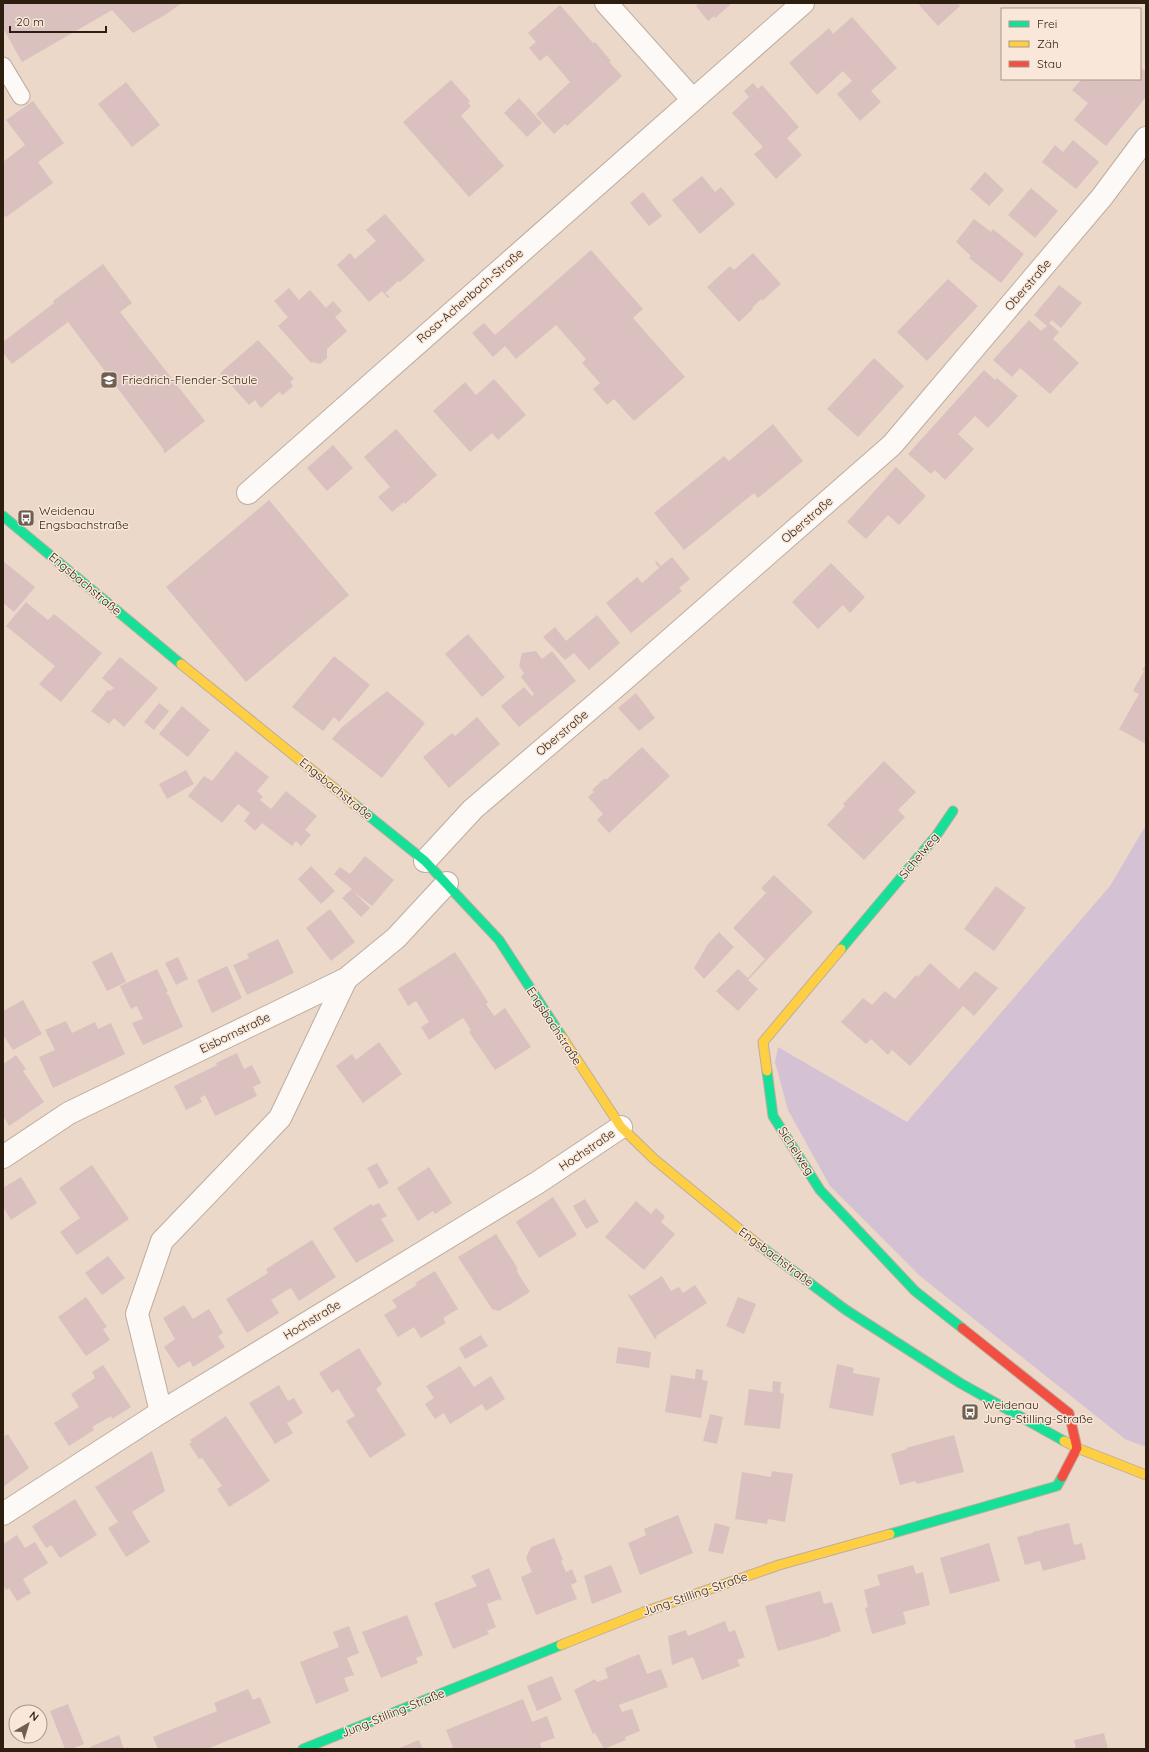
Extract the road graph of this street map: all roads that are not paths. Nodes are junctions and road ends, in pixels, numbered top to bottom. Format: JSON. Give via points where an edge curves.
{"nodes":[{"id":1,"x":606,"y":3,"type":"edge"},
{"id":2,"x":803,"y":3,"type":"edge"},
{"id":3,"x":3,"y":66,"type":"edge"},
{"id":4,"x":21,"y":96,"type":"dead end"},
{"id":5,"x":693,"y":100,"type":"junction"},
{"id":6,"x":1146,"y":138,"type":"edge"},
{"id":7,"x":248,"y":493,"type":"dead end"},
{"id":8,"x":3,"y":516,"type":"edge"},
{"id":9,"x":953,"y":811,"type":"dead end"},
{"id":10,"x":425,"y":861,"type":"junction"},
{"id":11,"x":447,"y":883,"type":"junction"},
{"id":12,"x":346,"y":979,"type":"junction"},
{"id":13,"x":621,"y":1127,"type":"junction"},
{"id":14,"x":3,"y":1157,"type":"edge"},
{"id":15,"x":161,"y":1412,"type":"junction"},
{"id":16,"x":1078,"y":1448,"type":"junction"},
{"id":17,"x":1146,"y":1475,"type":"edge"},
{"id":18,"x":3,"y":1514,"type":"edge"},
{"id":19,"x":303,"y":1749,"type":"edge"}],
"edges":[{"from":1,"to":5,"type":"street"},
{"from":2,"to":5,"type":"street","name":"Rosa-Achenbach-Straße"},
{"from":3,"to":4,"type":"lane"},
{"from":5,"to":7,"type":"street","name":"Rosa-Achenbach-Straße"},
{"from":6,"to":10,"type":"street","name":"Oberstraße","via":[[1102,197],[892,445],[624,680],[473,808]]},
{"from":8,"to":10,"type":"street","name":"Engsbachstraße","via":[[123,617]]},
{"from":9,"to":16,"type":"street","name":"Sichelweg","via":[[936,836],[762,1042],[773,1116],[820,1190],[915,1291],[1069,1414]]},
{"from":10,"to":11,"type":"street","name":"Engsbachstraße"},
{"from":11,"to":12,"type":"street","name":"Eisbornstraße","via":[[396,938]]},
{"from":11,"to":13,"type":"street","name":"Engsbachstraße","via":[[499,940]]},
{"from":12,"to":14,"type":"street","name":"Eisbornstraße","via":[[68,1113]]},
{"from":12,"to":15,"type":"street","via":[[280,1118],[162,1242],[137,1314]]},
{"from":13,"to":15,"type":"street","name":"Hochstraße","via":[[537,1183]]},
{"from":13,"to":16,"type":"street","name":"Engsbachstraße","via":[[654,1159],[738,1229],[846,1310],[960,1383]]},
{"from":15,"to":18,"type":"street","name":"Hochstraße"},
{"from":16,"to":17,"type":"street","name":"Engsbachstraße"},
{"from":16,"to":19,"type":"street","name":"Jung-Stilling-Straße","via":[[1057,1486],[779,1565],[644,1612]]}]}
